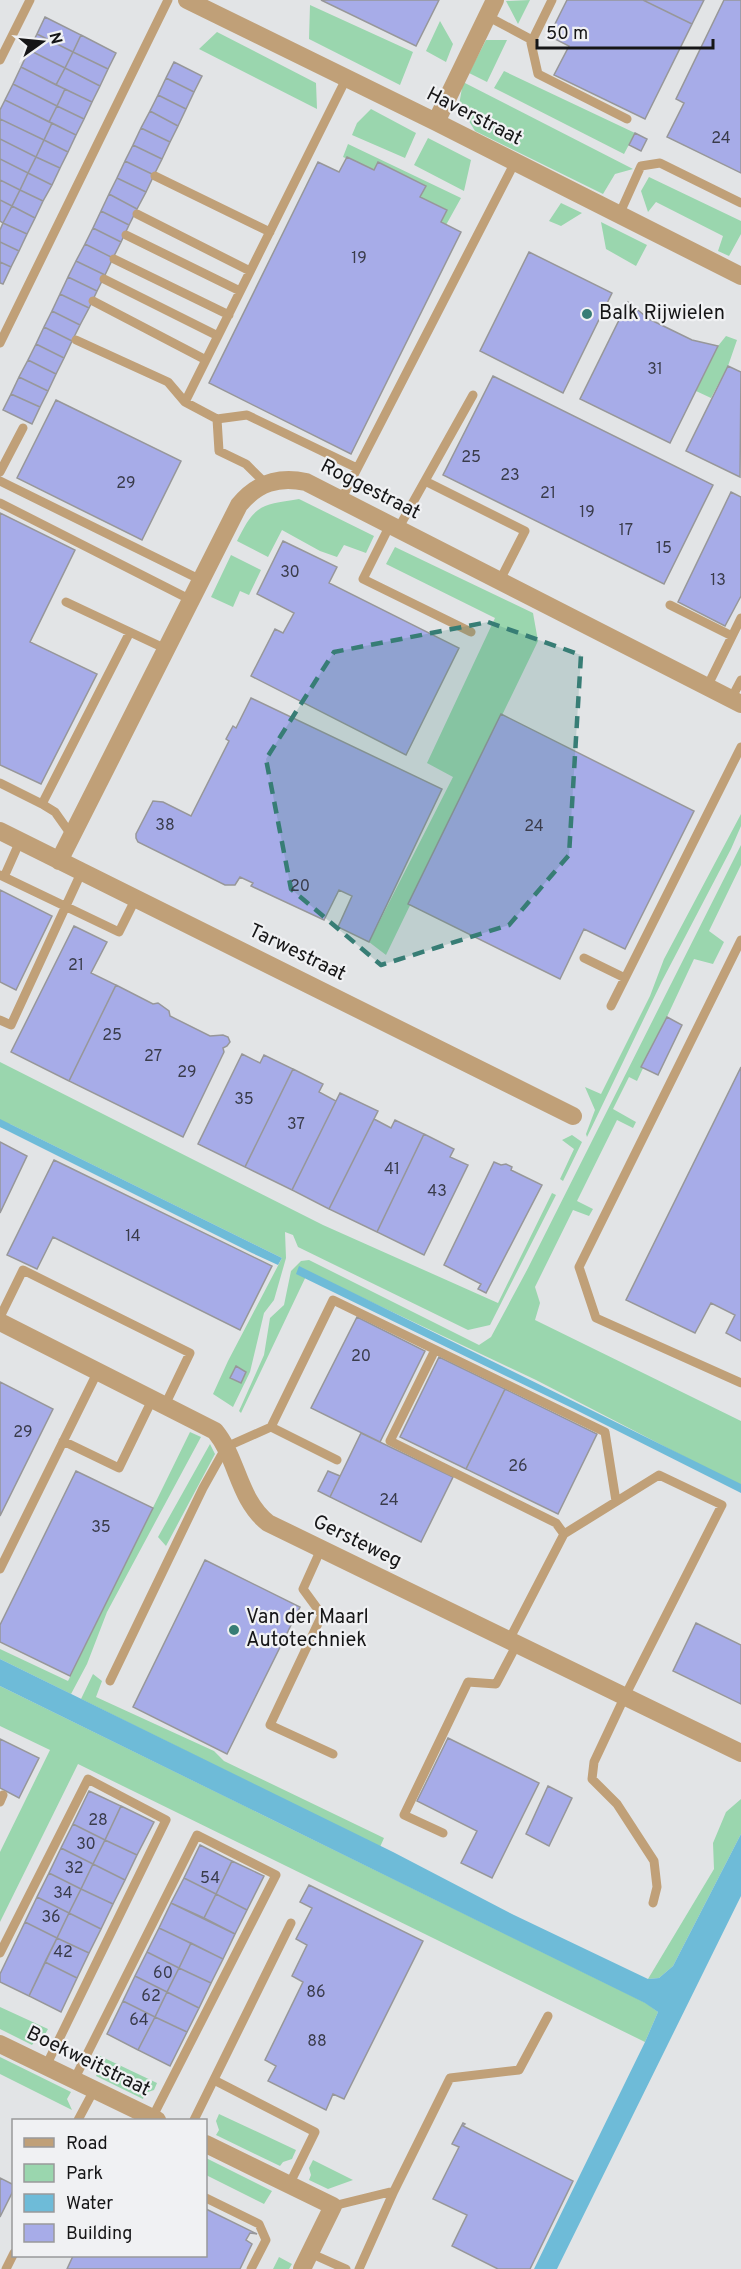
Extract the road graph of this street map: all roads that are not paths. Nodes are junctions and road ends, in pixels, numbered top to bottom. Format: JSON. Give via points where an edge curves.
{"nodes":[{"id":1,"x":30,"y":0,"type":"edge"},
{"id":2,"x":168,"y":0,"type":"edge"},
{"id":3,"x":187,"y":0,"type":"edge"},
{"id":4,"x":552,"y":0,"type":"edge"},
{"id":5,"x":491,"y":8,"type":"edge"},
{"id":6,"x":532,"y":40,"type":"junction"},
{"id":7,"x":0,"y":60,"type":"edge"},
{"id":8,"x":346,"y":79,"type":"junction"},
{"id":9,"x":627,"y":119,"type":"dead end"},
{"id":10,"x":436,"y":122,"type":"junction"},
{"id":11,"x":515,"y":162,"type":"junction"},
{"id":12,"x":155,"y":176,"type":"dead end"},
{"id":13,"x":741,"y":203,"type":"edge"},
{"id":14,"x":137,"y":214,"type":"dead end"},
{"id":15,"x":619,"y":214,"type":"junction"},
{"id":16,"x":270,"y":232,"type":"junction"},
{"id":17,"x":126,"y":235,"type":"dead end"},
{"id":18,"x":114,"y":260,"type":"dead end"},
{"id":19,"x":250,"y":271,"type":"junction"},
{"id":20,"x":741,"y":276,"type":"edge"},
{"id":21,"x":104,"y":279,"type":"dead end"},
{"id":22,"x":240,"y":291,"type":"junction"},
{"id":23,"x":93,"y":301,"type":"dead end"},
{"id":24,"x":229,"y":315,"type":"junction"},
{"id":25,"x":218,"y":336,"type":"junction"},
{"id":26,"x":76,"y":340,"type":"dead end"},
{"id":27,"x":0,"y":343,"type":"edge"},
{"id":28,"x":206,"y":360,"type":"junction"},
{"id":29,"x":473,"y":395,"type":"dead end"},
{"id":30,"x":185,"y":402,"type":"junction"},
{"id":31,"x":217,"y":419,"type":"junction"},
{"id":32,"x":23,"y":429,"type":"dead end"},
{"id":33,"x":357,"y":468,"type":"junction"},
{"id":34,"x":0,"y":472,"type":"edge"},
{"id":35,"x":0,"y":481,"type":"edge"},
{"id":36,"x":425,"y":481,"type":"junction"},
{"id":37,"x":265,"y":483,"type":"junction"},
{"id":38,"x":341,"y":500,"type":"junction"},
{"id":39,"x":0,"y":503,"type":"edge"},
{"id":40,"x":394,"y":527,"type":"junction"},
{"id":41,"x":201,"y":580,"type":"junction"},
{"id":42,"x":500,"y":580,"type":"junction"},
{"id":43,"x":191,"y":600,"type":"junction"},
{"id":44,"x":66,"y":602,"type":"dead end"},
{"id":45,"x":670,"y":605,"type":"dead end"},
{"id":46,"x":741,"y":618,"type":"edge"},
{"id":47,"x":130,"y":632,"type":"junction"},
{"id":48,"x":471,"y":632,"type":"dead end"},
{"id":49,"x":732,"y":636,"type":"junction"},
{"id":50,"x":166,"y":649,"type":"junction"},
{"id":51,"x":741,"y":680,"type":"edge"},
{"id":52,"x":707,"y":687,"type":"junction"},
{"id":53,"x":736,"y":701,"type":"edge"},
{"id":54,"x":741,"y":747,"type":"edge"},
{"id":55,"x":0,"y":783,"type":"edge"},
{"id":56,"x":42,"y":804,"type":"junction"},
{"id":57,"x":0,"y":831,"type":"edge"},
{"id":58,"x":72,"y":836,"type":"junction"},
{"id":59,"x":20,"y":841,"type":"junction"},
{"id":60,"x":59,"y":861,"type":"junction"},
{"id":61,"x":82,"y":872,"type":"junction"},
{"id":62,"x":2,"y":876,"type":"edge"},
{"id":63,"x":136,"y":898,"type":"junction"},
{"id":64,"x":66,"y":906,"type":"junction"},
{"id":65,"x":741,"y":940,"type":"edge"},
{"id":66,"x":584,"y":958,"type":"dead end"},
{"id":67,"x":625,"y":978,"type":"junction"},
{"id":68,"x":611,"y":1006,"type":"dead end"},
{"id":69,"x":0,"y":1020,"type":"edge"},
{"id":70,"x":573,"y":1116,"type":"dead end"},
{"id":71,"x":0,"y":1317,"type":"edge"},
{"id":72,"x":0,"y":1322,"type":"edge"},
{"id":73,"x":435,"y":1350,"type":"junction"},
{"id":74,"x":98,"y":1371,"type":"junction"},
{"id":75,"x":741,"y":1383,"type":"edge"},
{"id":76,"x":159,"y":1401,"type":"junction"},
{"id":77,"x":271,"y":1427,"type":"junction"},
{"id":78,"x":63,"y":1441,"type":"junction"},
{"id":79,"x":226,"y":1447,"type":"junction"},
{"id":80,"x":337,"y":1460,"type":"dead end"},
{"id":81,"x":616,"y":1502,"type":"junction"},
{"id":82,"x":564,"y":1534,"type":"junction"},
{"id":83,"x":321,"y":1549,"type":"junction"},
{"id":84,"x":0,"y":1569,"type":"edge"},
{"id":85,"x":513,"y":1642,"type":"junction"},
{"id":86,"x":110,"y":1681,"type":"dead end"},
{"id":87,"x":625,"y":1696,"type":"junction"},
{"id":88,"x":741,"y":1753,"type":"edge"},
{"id":89,"x":333,"y":1754,"type":"dead end"},
{"id":90,"x":443,"y":1833,"type":"dead end"},
{"id":91,"x":653,"y":1903,"type":"dead end"},
{"id":92,"x":291,"y":1923,"type":"dead end"},
{"id":93,"x":0,"y":1953,"type":"edge"},
{"id":94,"x":548,"y":2016,"type":"dead end"},
{"id":95,"x":0,"y":2044,"type":"edge"},
{"id":96,"x":46,"y":2066,"type":"junction"},
{"id":97,"x":74,"y":2080,"type":"junction"},
{"id":98,"x":214,"y":2080,"type":"junction"},
{"id":99,"x":94,"y":2090,"type":"junction"},
{"id":100,"x":79,"y":2119,"type":"edge"},
{"id":101,"x":151,"y":2119,"type":"edge"},
{"id":102,"x":154,"y":2119,"type":"edge"},
{"id":103,"x":195,"y":2119,"type":"edge"},
{"id":104,"x":207,"y":2144,"type":"edge"},
{"id":105,"x":289,"y":2185,"type":"junction"},
{"id":106,"x":394,"y":2191,"type":"junction"},
{"id":107,"x":207,"y":2198,"type":"edge"},
{"id":108,"x":333,"y":2206,"type":"junction"},
{"id":109,"x":306,"y":2261,"type":"edge"},
{"id":110,"x":251,"y":2269,"type":"edge"},
{"id":111,"x":346,"y":2269,"type":"edge"},
{"id":112,"x":358,"y":2269,"type":"edge"}],
"edges":[{"from":1,"to":7,"type":"lane"},
{"from":2,"to":27,"type":"lane"},
{"from":3,"to":8,"type":"street","name":"Haverstraat"},
{"from":4,"to":6,"type":"lane"},
{"from":5,"to":6,"type":"lane"},
{"from":5,"to":10,"type":"street"},
{"from":6,"to":9,"type":"lane","via":[[538,74]]},
{"from":8,"to":10,"type":"street","name":"Haverstraat"},
{"from":8,"to":16,"type":"lane"},
{"from":10,"to":11,"type":"street","name":"Haverstraat"},
{"from":11,"to":15,"type":"street","name":"Haverstraat"},
{"from":11,"to":33,"type":"lane"},
{"from":12,"to":16,"type":"lane"},
{"from":13,"to":15,"type":"lane","via":[[660,163],[641,166]]},
{"from":14,"to":19,"type":"lane"},
{"from":15,"to":20,"type":"street","name":"Haverstraat"},
{"from":16,"to":19,"type":"lane"},
{"from":17,"to":22,"type":"lane"},
{"from":18,"to":24,"type":"lane"},
{"from":19,"to":22,"type":"lane"},
{"from":21,"to":25,"type":"lane"},
{"from":22,"to":24,"type":"lane"},
{"from":23,"to":28,"type":"lane"},
{"from":24,"to":25,"type":"lane"},
{"from":25,"to":28,"type":"lane"},
{"from":26,"to":30,"type":"lane","via":[[168,382]]},
{"from":28,"to":30,"type":"lane"},
{"from":29,"to":36,"type":"lane"},
{"from":30,"to":31,"type":"lane"},
{"from":31,"to":33,"type":"lane","via":[[247,415]]},
{"from":31,"to":37,"type":"lane","via":[[219,451],[246,464]]},
{"from":32,"to":34,"type":"lane"},
{"from":33,"to":38,"type":"lane"},
{"from":35,"to":41,"type":"lane"},
{"from":36,"to":40,"type":"lane"},
{"from":36,"to":42,"type":"lane","via":[[525,531]]},
{"from":37,"to":38,"type":"street","name":"Roggestraat","via":[[278,479],[306,482]]},
{"from":37,"to":41,"type":"street","via":[[239,505]]},
{"from":38,"to":40,"type":"street","name":"Roggestraat"},
{"from":39,"to":43,"type":"lane"},
{"from":40,"to":42,"type":"street","name":"Roggestraat"},
{"from":40,"to":48,"type":"lane","via":[[363,579]]},
{"from":41,"to":43,"type":"street"},
{"from":42,"to":52,"type":"street","name":"Roggestraat"},
{"from":43,"to":50,"type":"street"},
{"from":44,"to":47,"type":"lane"},
{"from":45,"to":49,"type":"lane"},
{"from":46,"to":49,"type":"lane"},
{"from":47,"to":50,"type":"lane"},
{"from":47,"to":56,"type":"lane"},
{"from":49,"to":52,"type":"lane"},
{"from":50,"to":58,"type":"street"},
{"from":51,"to":53,"type":"lane"},
{"from":52,"to":53,"type":"street","name":"Roggestraat"},
{"from":54,"to":67,"type":"lane"},
{"from":55,"to":56,"type":"lane"},
{"from":56,"to":58,"type":"lane","via":[[55,812]]},
{"from":57,"to":59,"type":"street","name":"Tarwestraat"},
{"from":58,"to":60,"type":"street"},
{"from":59,"to":60,"type":"street","name":"Tarwestraat"},
{"from":59,"to":62,"type":"lane"},
{"from":60,"to":61,"type":"street","name":"Tarwestraat"},
{"from":61,"to":63,"type":"street","name":"Tarwestraat"},
{"from":61,"to":64,"type":"lane"},
{"from":62,"to":64,"type":"lane"},
{"from":63,"to":64,"type":"lane","via":[[119,932]]},
{"from":63,"to":70,"type":"street","name":"Tarwestraat"},
{"from":64,"to":69,"type":"lane","via":[[11,1025]]},
{"from":65,"to":75,"type":"lane","via":[[579,1267],[596,1318]]},
{"from":66,"to":67,"type":"lane"},
{"from":67,"to":68,"type":"lane"},
{"from":71,"to":76,"type":"lane","via":[[23,1270],[190,1353]]},
{"from":72,"to":74,"type":"street","name":"Gersteweg"},
{"from":73,"to":77,"type":"lane","via":[[333,1300]]},
{"from":73,"to":81,"type":"lane","via":[[605,1432]]},
{"from":73,"to":82,"type":"lane","via":[[390,1441],[556,1523]]},
{"from":74,"to":76,"type":"street","name":"Gersteweg"},
{"from":74,"to":78,"type":"lane"},
{"from":76,"to":78,"type":"lane","via":[[119,1468]]},
{"from":76,"to":79,"type":"street","name":"Gersteweg","via":[[215,1431]]},
{"from":77,"to":79,"type":"lane"},
{"from":77,"to":80,"type":"lane"},
{"from":78,"to":84,"type":"lane"},
{"from":79,"to":83,"type":"street","name":"Gersteweg","via":[[256,1514]]},
{"from":79,"to":86,"type":"lane"},
{"from":81,"to":82,"type":"lane"},
{"from":81,"to":87,"type":"lane","via":[[658,1475],[722,1505]]},
{"from":82,"to":85,"type":"lane"},
{"from":83,"to":85,"type":"street","name":"Gersteweg"},
{"from":83,"to":89,"type":"lane","via":[[303,1589],[322,1615],[270,1725]]},
{"from":85,"to":87,"type":"street","name":"Gersteweg"},
{"from":85,"to":90,"type":"lane","via":[[496,1684],[468,1682],[404,1815]]},
{"from":87,"to":88,"type":"street","name":"Gersteweg"},
{"from":87,"to":91,"type":"lane","via":[[594,1762],[592,1779],[617,1804],[654,1861],[657,1887]]},
{"from":92,"to":98,"type":"lane"},
{"from":93,"to":96,"type":"lane","via":[[88,1779],[166,1820]]},
{"from":94,"to":106,"type":"lane","via":[[519,2070],[450,2078]]},
{"from":95,"to":96,"type":"street","name":"Boekweitstraat"},
{"from":96,"to":97,"type":"street","name":"Boekweitstraat"},
{"from":97,"to":99,"type":"street","name":"Boekweitstraat"},
{"from":97,"to":102,"type":"lane","via":[[197,1835],[276,1875]]},
{"from":98,"to":103,"type":"lane"},
{"from":98,"to":105,"type":"lane","via":[[315,2132]]},
{"from":99,"to":100,"type":"lane"},
{"from":99,"to":101,"type":"street","name":"Boekweitstraat"},
{"from":104,"to":105,"type":"street"},
{"from":105,"to":108,"type":"street"},
{"from":106,"to":108,"type":"lane"},
{"from":106,"to":112,"type":"lane"},
{"from":107,"to":110,"type":"lane","via":[[259,2224],[266,2240]]},
{"from":108,"to":109,"type":"street"},
{"from":109,"to":111,"type":"lane"}]}
